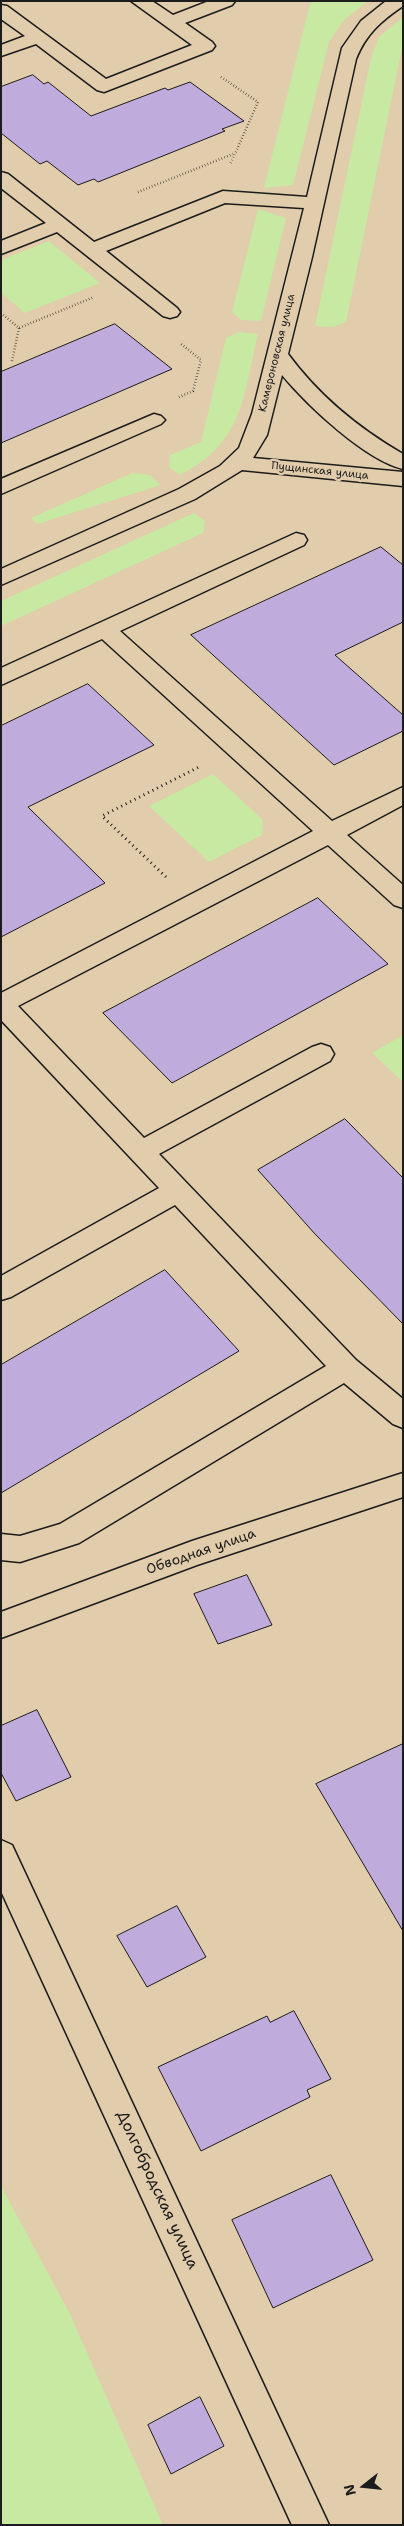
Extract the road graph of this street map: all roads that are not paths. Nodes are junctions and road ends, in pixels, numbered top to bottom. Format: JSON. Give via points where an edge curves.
{"nodes":[{"id":1,"x":140,"y":1,"type":"edge"},
{"id":2,"x":226,"y":1,"type":"edge"},
{"id":3,"x":399,"y":1,"type":"edge"},
{"id":4,"x":1,"y":10,"type":"edge"},
{"id":5,"x":171,"y":22,"type":"junction"},
{"id":6,"x":38,"y":37,"type":"junction"},
{"id":7,"x":1,"y":51,"type":"edge"},
{"id":8,"x":1,"y":178,"type":"edge"},
{"id":9,"x":314,"y":203,"type":"junction"},
{"id":10,"x":60,"y":224,"type":"junction"},
{"id":11,"x":1,"y":248,"type":"edge"},
{"id":12,"x":92,"y":250,"type":"junction"},
{"id":13,"x":170,"y":312,"type":"dead end"},
{"id":14,"x":278,"y":355,"type":"junction"},
{"id":15,"x":154,"y":420,"type":"dead end"},
{"id":16,"x":237,"y":463,"type":"junction"},
{"id":17,"x":403,"y":464,"type":"edge"},
{"id":18,"x":403,"y":479,"type":"edge"},
{"id":19,"x":1,"y":487,"type":"edge"},
{"id":20,"x":296,"y":540,"type":"dead end"},
{"id":21,"x":1,"y":578,"type":"edge"},
{"id":22,"x":104,"y":629,"type":"junction"},
{"id":23,"x":1,"y":678,"type":"edge"},
{"id":24,"x":403,"y":795,"type":"edge"},
{"id":25,"x":330,"y":832,"type":"junction"},
{"id":26,"x":403,"y":899,"type":"edge"},
{"id":27,"x":321,"y":1054,"type":"dead end"},
{"id":28,"x":140,"y":1152,"type":"junction"},
{"id":29,"x":177,"y":1191,"type":"junction"},
{"id":30,"x":1,"y":1290,"type":"edge"},
{"id":31,"x":346,"y":1368,"type":"junction"},
{"id":32,"x":403,"y":1416,"type":"edge"},
{"id":33,"x":403,"y":1485,"type":"edge"},
{"id":34,"x":1,"y":1547,"type":"edge"},
{"id":35,"x":1,"y":1625,"type":"edge"},
{"id":36,"x":1,"y":1855,"type":"edge"},
{"id":37,"x":311,"y":2525,"type":"edge"}],
"edges":[{"from":1,"to":5,"type":"street"},
{"from":2,"to":5,"type":"street"},
{"from":3,"to":9,"type":"street","name":"Камероновская улица","via":[[365,25],[352,45]]},
{"from":4,"to":6,"type":"street"},
{"from":5,"to":6,"type":"street","via":[[206,46],[104,86]]},
{"from":6,"to":7,"type":"street"},
{"from":8,"to":10,"type":"street"},
{"from":9,"to":12,"type":"street","via":[[223,197]]},
{"from":9,"to":14,"type":"street","name":"Камероновская улица"},
{"from":10,"to":11,"type":"street"},
{"from":10,"to":12,"type":"street"},
{"from":12,"to":13,"type":"street"},
{"from":14,"to":16,"type":"street","name":"Камероновская улица","via":[[255,437]]},
{"from":14,"to":17,"type":"street","via":[[294,379],[315,401],[371,446]]},
{"from":15,"to":19,"type":"street"},
{"from":16,"to":18,"type":"street","name":"Пущинская улица"},
{"from":16,"to":21,"type":"street","name":"Камероновская улица","via":[[187,494]]},
{"from":20,"to":22,"type":"street"},
{"from":22,"to":23,"type":"street"},
{"from":22,"to":25,"type":"street"},
{"from":24,"to":25,"type":"street"},
{"from":25,"to":26,"type":"street"},
{"from":25,"to":28,"type":"street","via":[[1,1004]]},
{"from":27,"to":28,"type":"street"},
{"from":28,"to":29,"type":"street"},
{"from":29,"to":30,"type":"street"},
{"from":29,"to":31,"type":"street"},
{"from":31,"to":32,"type":"street"},
{"from":31,"to":34,"type":"street","via":[[69,1534],[20,1549]]},
{"from":33,"to":35,"type":"street","name":"Обводная улица","via":[[192,1554]]},
{"from":36,"to":37,"type":"street","name":"Долгобродская улица"}]}
